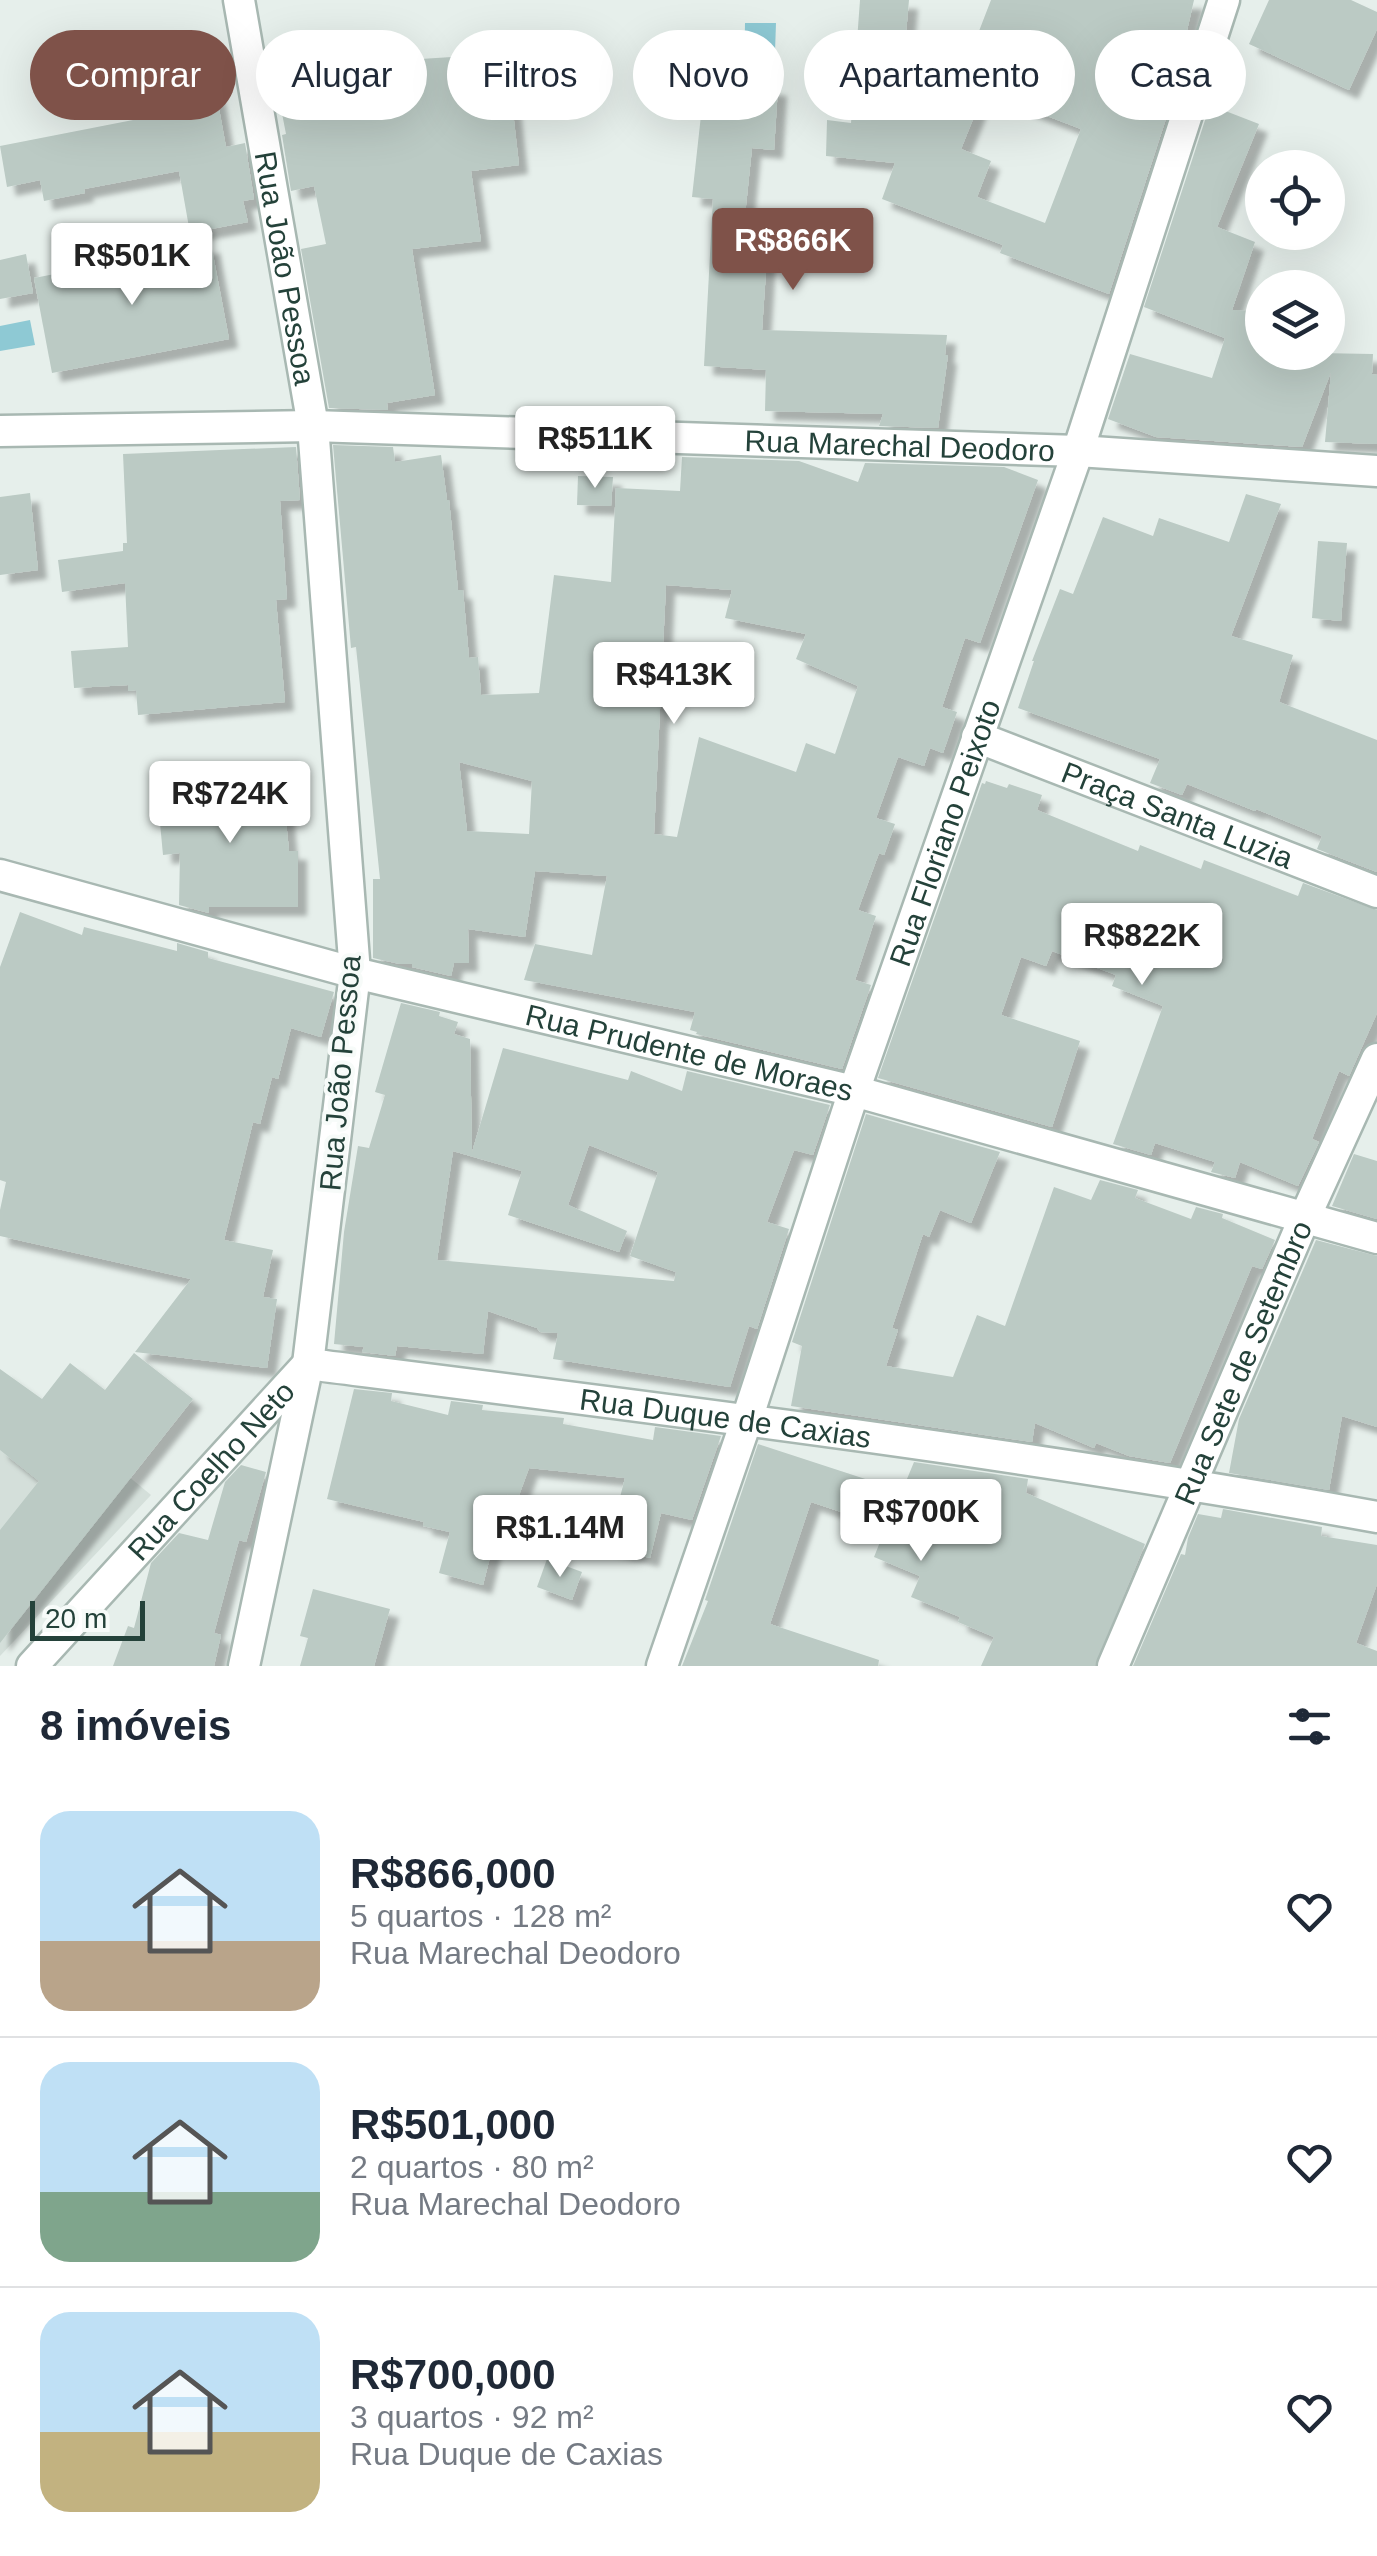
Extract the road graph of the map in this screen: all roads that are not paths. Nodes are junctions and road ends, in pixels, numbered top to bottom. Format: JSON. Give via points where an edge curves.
{"nodes":[{"id":1,"x":239,"y":0,"type":"edge"},
{"id":2,"x":1224,"y":0,"type":"edge"},
{"id":3,"x":313,"y":426,"type":"junction"},
{"id":4,"x":0,"y":431,"type":"edge"},
{"id":5,"x":1078,"y":451,"type":"junction"},
{"id":6,"x":1377,"y":471,"type":"edge"},
{"id":7,"x":977,"y":737,"type":"junction"},
{"id":8,"x":0,"y":875,"type":"edge"},
{"id":9,"x":1377,"y":892,"type":"edge"},
{"id":10,"x":355,"y":973,"type":"junction"},
{"id":11,"x":1377,"y":1059,"type":"edge"},
{"id":12,"x":854,"y":1091,"type":"junction"},
{"id":13,"x":1304,"y":1219,"type":"junction"},
{"id":14,"x":1377,"y":1238,"type":"edge"},
{"id":15,"x":308,"y":1364,"type":"junction"},
{"id":16,"x":747,"y":1420,"type":"junction"},
{"id":17,"x":1192,"y":1484,"type":"junction"},
{"id":18,"x":1377,"y":1517,"type":"edge"},
{"id":19,"x":32,"y":1666,"type":"edge"},
{"id":20,"x":244,"y":1666,"type":"edge"},
{"id":21,"x":662,"y":1666,"type":"edge"},
{"id":22,"x":1113,"y":1666,"type":"edge"}],
"edges":[{"from":1,"to":3,"type":"street","name":"Rua João Pessoa"},
{"from":2,"to":5,"type":"street","name":"Rua Floriano Peixoto"},
{"from":3,"to":4,"type":"street","name":"Rua Marechal Deodoro"},
{"from":3,"to":5,"type":"street","name":"Rua Marechal Deodoro"},
{"from":3,"to":10,"type":"street","name":"Rua João Pessoa"},
{"from":5,"to":6,"type":"street","name":"Rua Marechal Deodoro"},
{"from":5,"to":7,"type":"street","name":"Rua Floriano Peixoto"},
{"from":7,"to":9,"type":"street","name":"Praça Santa Luzia"},
{"from":7,"to":12,"type":"street","name":"Rua Floriano Peixoto"},
{"from":8,"to":10,"type":"street","name":"Rua Prudente de Moraes"},
{"from":10,"to":12,"type":"street","name":"Rua Prudente de Moraes"},
{"from":10,"to":15,"type":"street","name":"Rua João Pessoa"},
{"from":11,"to":13,"type":"street","name":"Rua Sete de Setembro"},
{"from":12,"to":13,"type":"street","name":"Rua Prudente de Moraes"},
{"from":12,"to":16,"type":"street","name":"Rua Floriano Peixoto"},
{"from":13,"to":14,"type":"street","name":"Rua Prudente de Moraes"},
{"from":13,"to":17,"type":"street","name":"Rua Sete de Setembro"},
{"from":15,"to":16,"type":"street","name":"Rua Duque de Caxias"},
{"from":15,"to":19,"type":"street","name":"Rua Coelho Neto"},
{"from":15,"to":20,"type":"street","name":"Rua João Pessoa"},
{"from":16,"to":17,"type":"street","name":"Rua Duque de Caxias"},
{"from":16,"to":21,"type":"street","name":"Rua Floriano Peixoto"},
{"from":17,"to":18,"type":"street","name":"Rua Duque de Caxias"},
{"from":17,"to":22,"type":"street","name":"Rua Sete de Setembro"}]}
